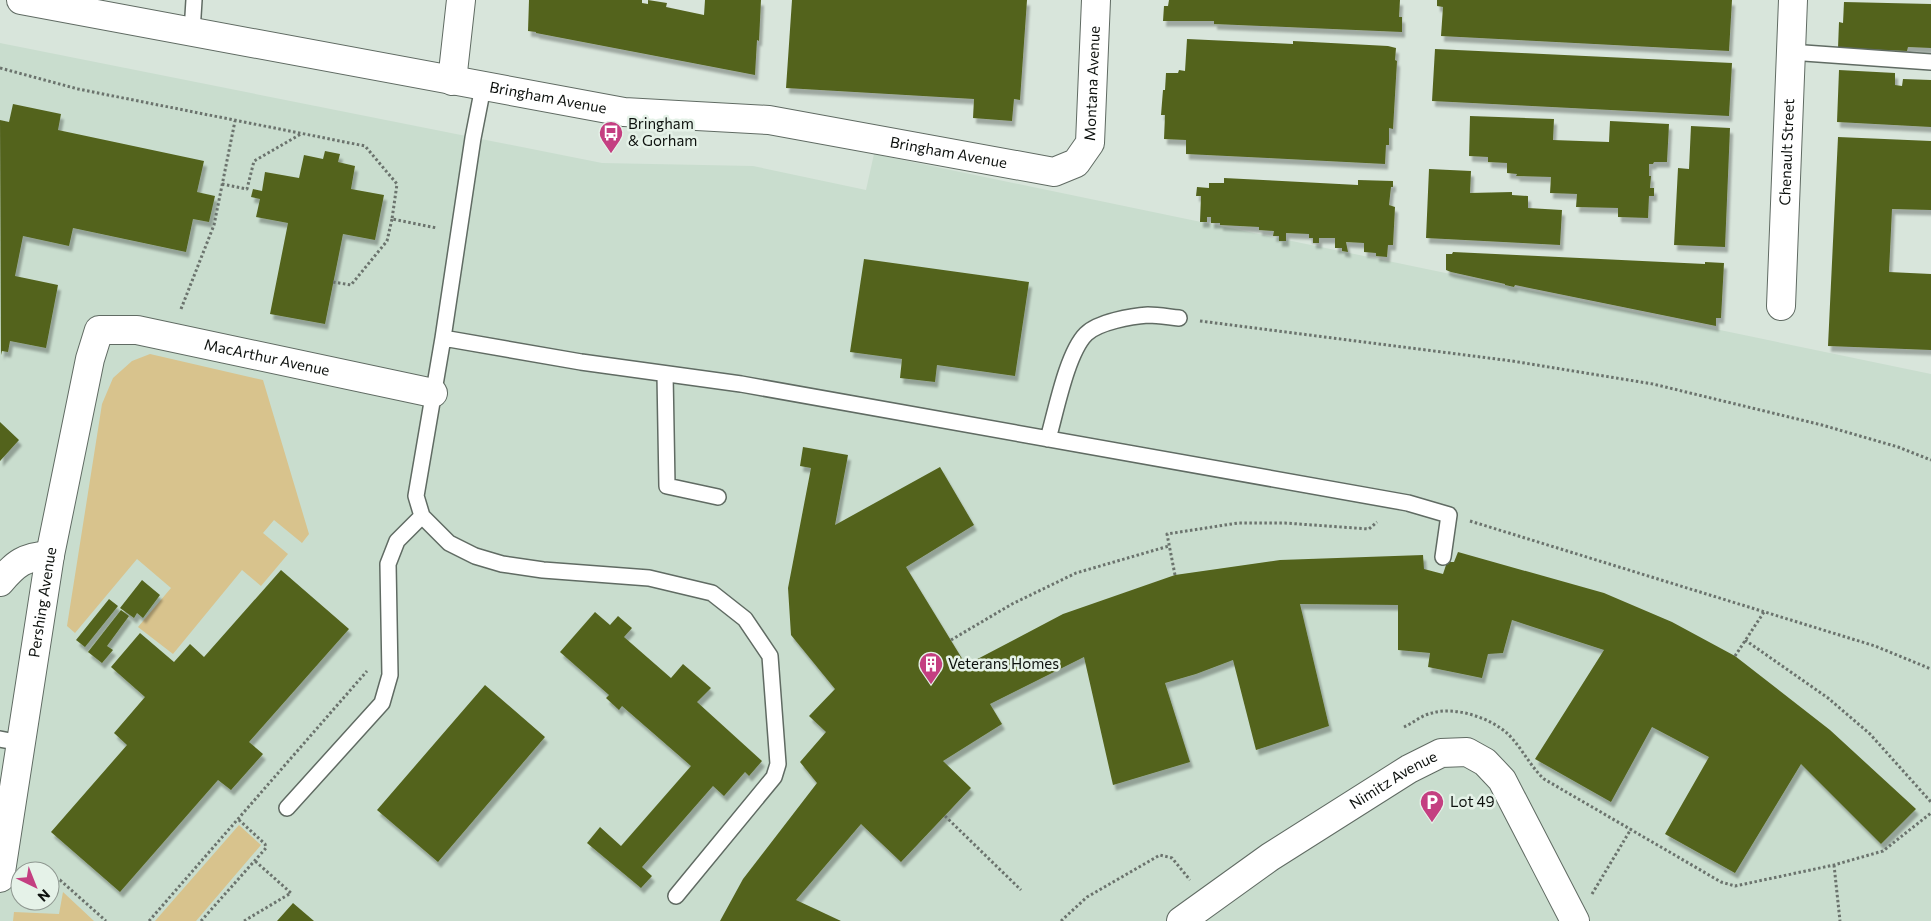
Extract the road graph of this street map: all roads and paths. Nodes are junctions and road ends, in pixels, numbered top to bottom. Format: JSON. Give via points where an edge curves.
{"nodes":[{"id":1,"x":21,"y":0,"type":"edge"},
{"id":2,"x":194,"y":0,"type":"edge"},
{"id":3,"x":461,"y":0,"type":"edge"},
{"id":4,"x":1096,"y":0,"type":"edge"},
{"id":5,"x":1793,"y":0,"type":"edge"},
{"id":6,"x":192,"y":32,"type":"junction"},
{"id":7,"x":1790,"y":52,"type":"junction"},
{"id":8,"x":1931,"y":62,"type":"edge"},
{"id":9,"x":0,"y":68,"type":"edge"},
{"id":10,"x":452,"y":81,"type":"junction"},
{"id":11,"x":483,"y":87,"type":"junction"},
{"id":12,"x":235,"y":120,"type":"junction"},
{"id":13,"x":301,"y":133,"type":"junction"},
{"id":14,"x":1076,"y":163,"type":"joint"},
{"id":15,"x":222,"y":184,"type":"junction"},
{"id":16,"x":392,"y":219,"type":"junction"},
{"id":17,"x":459,"y":232,"type":"junction"},
{"id":18,"x":333,"y":282,"type":"dead end"},
{"id":19,"x":1781,"y":306,"type":"dead end"},
{"id":20,"x":181,"y":310,"type":"dead end"},
{"id":21,"x":1179,"y":318,"type":"joint"},
{"id":22,"x":99,"y":330,"type":"joint"},
{"id":23,"x":443,"y":338,"type":"junction"},
{"id":24,"x":665,"y":374,"type":"junction"},
{"id":25,"x":433,"y":393,"type":"junction"},
{"id":26,"x":1048,"y":439,"type":"junction"},
{"id":27,"x":1931,"y":460,"type":"edge"},
{"id":28,"x":718,"y":497,"type":"dead end"},
{"id":29,"x":1448,"y":515,"type":"junction"},
{"id":30,"x":422,"y":516,"type":"junction"},
{"id":31,"x":1380,"y":518,"type":"dead end"},
{"id":32,"x":1170,"y":546,"type":"junction"},
{"id":33,"x":50,"y":555,"type":"junction"},
{"id":34,"x":1443,"y":557,"type":"dead end"},
{"id":35,"x":1175,"y":575,"type":"dead end"},
{"id":36,"x":0,"y":582,"type":"edge"},
{"id":37,"x":1764,"y":612,"type":"junction"},
{"id":38,"x":951,"y":640,"type":"dead end"},
{"id":39,"x":1745,"y":640,"type":"junction"},
{"id":40,"x":1735,"y":656,"type":"dead end"},
{"id":41,"x":368,"y":669,"type":"dead end"},
{"id":42,"x":1931,"y":669,"type":"edge"},
{"id":43,"x":1404,"y":727,"type":"dead end"},
{"id":44,"x":11,"y":741,"type":"edge"},
{"id":45,"x":1931,"y":802,"type":"edge"},
{"id":46,"x":287,"y":808,"type":"dead end"},
{"id":47,"x":1931,"y":813,"type":"edge"},
{"id":48,"x":945,"y":816,"type":"dead end"},
{"id":49,"x":238,"y":819,"type":"junction"},
{"id":50,"x":1631,"y":830,"type":"junction"},
{"id":51,"x":254,"y":860,"type":"junction"},
{"id":52,"x":1834,"y":865,"type":"junction"},
{"id":53,"x":0,"y":878,"type":"edge"},
{"id":54,"x":60,"y":880,"type":"edge"},
{"id":55,"x":1193,"y":884,"type":"dead end"},
{"id":56,"x":1021,"y":890,"type":"dead end"},
{"id":57,"x":676,"y":896,"type":"dead end"},
{"id":58,"x":1581,"y":911,"type":"edge"},
{"id":59,"x":106,"y":921,"type":"edge"},
{"id":60,"x":149,"y":921,"type":"edge"},
{"id":61,"x":201,"y":921,"type":"edge"},
{"id":62,"x":244,"y":921,"type":"edge"},
{"id":63,"x":1061,"y":921,"type":"edge"},
{"id":64,"x":1181,"y":921,"type":"edge"},
{"id":65,"x":1840,"y":921,"type":"edge"}],
"edges":[{"from":1,"to":6,"type":"street","name":"Bringham Avenue"},
{"from":2,"to":6,"type":"lane"},
{"from":3,"to":10,"type":"street"},
{"from":4,"to":14,"type":"street","name":"Montana Avenue","via":[[1090,143]]},
{"from":5,"to":7,"type":"street","name":"Chenault Street"},
{"from":6,"to":10,"type":"street","name":"Bringham Avenue"},
{"from":7,"to":8,"type":"lane"},
{"from":7,"to":19,"type":"street","name":"Chenault Street"},
{"from":9,"to":12,"type":"path","via":[[78,89]]},
{"from":10,"to":11,"type":"street","name":"Bringham Avenue"},
{"from":11,"to":14,"type":"street","name":"Bringham Avenue","via":[[624,112],[769,120],[1054,172]]},
{"from":11,"to":17,"type":"lane"},
{"from":12,"to":13,"type":"path"},
{"from":12,"to":15,"type":"path"},
{"from":13,"to":15,"type":"path","via":[[254,161],[247,189]]},
{"from":13,"to":16,"type":"path","via":[[365,146],[397,184]]},
{"from":15,"to":20,"type":"path","via":[[214,225]]},
{"from":16,"to":17,"type":"path"},
{"from":16,"to":18,"type":"path","via":[[387,241],[351,285]]},
{"from":17,"to":23,"type":"lane"},
{"from":21,"to":26,"type":"lane","via":[[1149,315],[1107,322],[1087,333],[1076,348]]},
{"from":21,"to":27,"type":"path","via":[[1512,361],[1653,384],[1822,424]]},
{"from":22,"to":25,"type":"street","name":"MacArthur Avenue","via":[[137,330]]},
{"from":22,"to":33,"type":"street","name":"Pershing Avenue","via":[[90,359]]},
{"from":23,"to":24,"type":"lane"},
{"from":23,"to":25,"type":"lane"},
{"from":24,"to":26,"type":"lane","via":[[741,384]]},
{"from":24,"to":28,"type":"lane","via":[[667,486]]},
{"from":25,"to":30,"type":"lane","via":[[416,496]]},
{"from":26,"to":29,"type":"lane","via":[[1408,503]]},
{"from":29,"to":34,"type":"lane"},
{"from":29,"to":37,"type":"path"},
{"from":30,"to":46,"type":"lane","via":[[398,541],[388,564],[390,675],[382,703]]},
{"from":30,"to":57,"type":"lane","via":[[449,543],[475,556],[502,564],[649,578],[712,593],[745,619],[770,656],[778,764],[774,777]]},
{"from":31,"to":32,"type":"path","via":[[1369,529],[1238,523],[1167,534]]},
{"from":32,"to":35,"type":"path"},
{"from":32,"to":38,"type":"path","via":[[1076,573],[1012,604]]},
{"from":33,"to":36,"type":"street","via":[[31,556],[12,568]]},
{"from":33,"to":44,"type":"street","name":"Pershing Avenue"},
{"from":37,"to":39,"type":"path"},
{"from":37,"to":42,"type":"path","via":[[1875,646]]},
{"from":39,"to":40,"type":"path"},
{"from":39,"to":45,"type":"path","via":[[1828,698],[1870,734]]},
{"from":41,"to":49,"type":"path"},
{"from":43,"to":50,"type":"path","via":[[1432,713],[1461,712],[1478,716],[1506,733],[1544,779]]},
{"from":44,"to":53,"type":"street","name":"Pershing Avenue"},
{"from":47,"to":52,"type":"path","via":[[1882,851]]},
{"from":48,"to":56,"type":"path"},
{"from":49,"to":51,"type":"path","via":[[265,844],[266,848]]},
{"from":49,"to":60,"type":"path"},
{"from":50,"to":52,"type":"path","via":[[1721,882],[1735,886]]},
{"from":50,"to":58,"type":"path"},
{"from":51,"to":61,"type":"path"},
{"from":51,"to":62,"type":"path","via":[[291,893]]},
{"from":52,"to":65,"type":"path"},
{"from":54,"to":59,"type":"path"},
{"from":55,"to":63,"type":"path","via":[[1172,858],[1160,855],[1088,897]]},
{"from":58,"to":64,"type":"street","name":"Nimitz Avenue","via":[[1502,780],[1485,762],[1467,752],[1441,753],[1409,769],[1270,857]]}]}
